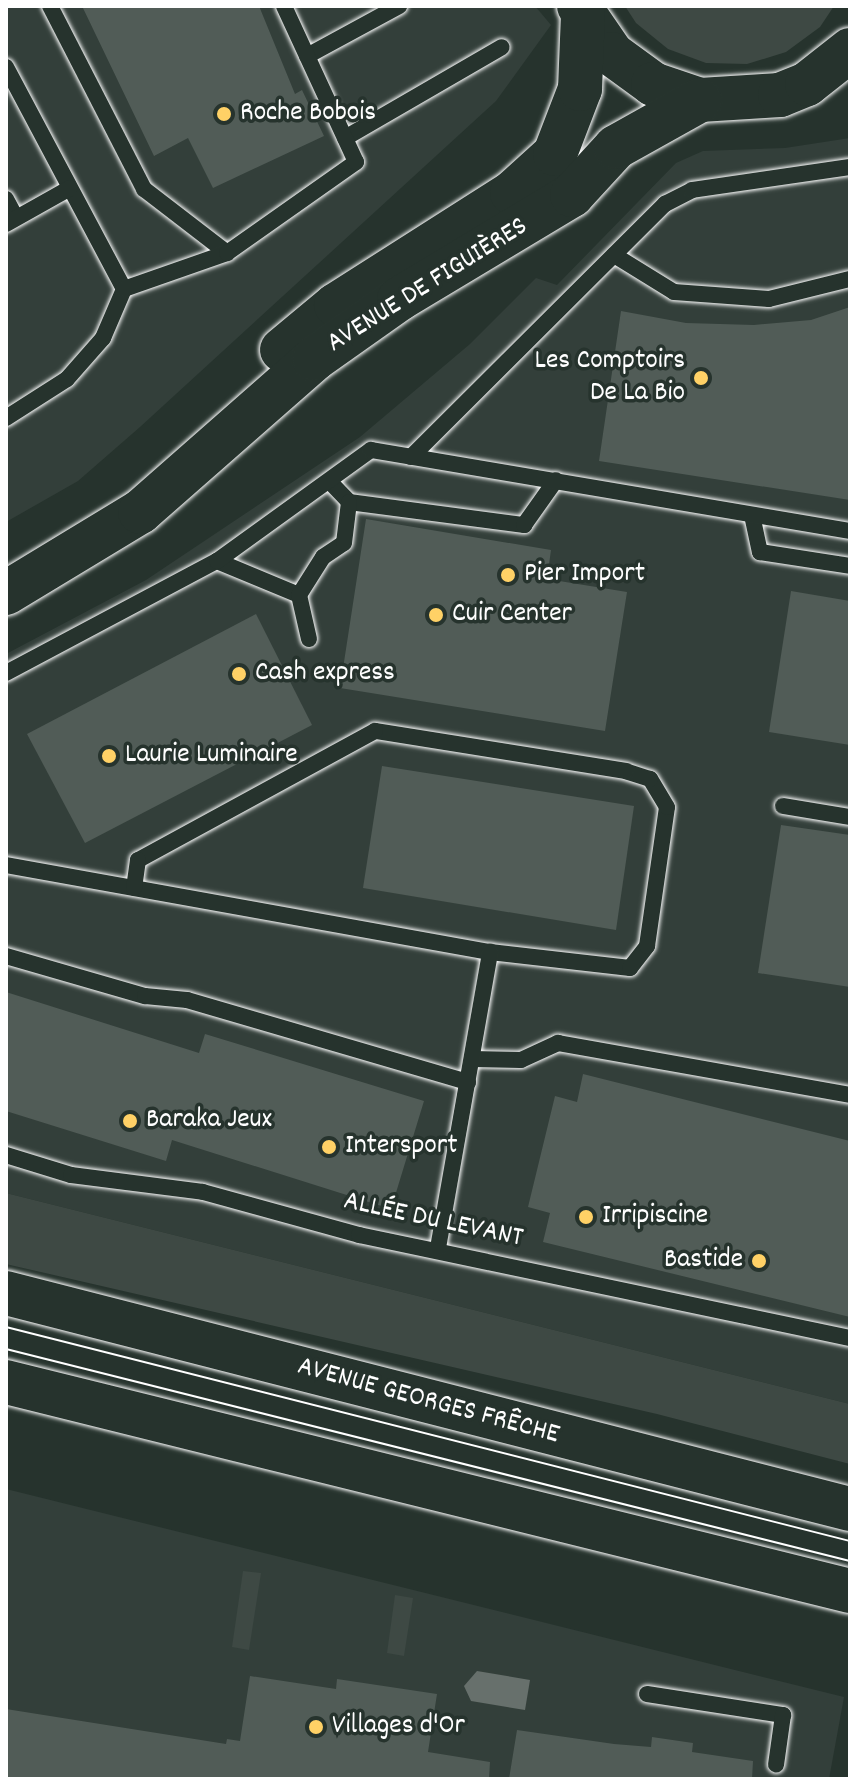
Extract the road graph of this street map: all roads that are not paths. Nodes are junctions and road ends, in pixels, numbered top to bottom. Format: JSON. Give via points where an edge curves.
{"nodes":[{"id":1,"x":50,"y":6,"type":"edge"},
{"id":2,"x":284,"y":6,"type":"edge"},
{"id":3,"x":399,"y":6,"type":"edge"},
{"id":4,"x":581,"y":10,"type":"edge"},
{"id":5,"x":502,"y":47,"type":"dead end"},
{"id":6,"x":850,"y":50,"type":"edge"},
{"id":7,"x":307,"y":56,"type":"junction"},
{"id":8,"x":6,"y":67,"type":"edge"},
{"id":9,"x":807,"y":84,"type":"junction"},
{"id":10,"x":850,"y":92,"type":"edge"},
{"id":11,"x":700,"y":100,"type":"junction"},
{"id":12,"x":345,"y":138,"type":"junction"},
{"id":13,"x":850,"y":167,"type":"edge"},
{"id":14,"x":70,"y":188,"type":"junction"},
{"id":15,"x":6,"y":199,"type":"edge"},
{"id":16,"x":11,"y":221,"type":"edge"},
{"id":17,"x":227,"y":253,"type":"junction"},
{"id":18,"x":614,"y":255,"type":"junction"},
{"id":19,"x":850,"y":279,"type":"edge"},
{"id":20,"x":124,"y":289,"type":"junction"},
{"id":21,"x":6,"y":418,"type":"edge"},
{"id":22,"x":411,"y":457,"type":"junction"},
{"id":23,"x":556,"y":480,"type":"junction"},
{"id":24,"x":330,"y":482,"type":"junction"},
{"id":25,"x":349,"y":502,"type":"junction"},
{"id":26,"x":752,"y":515,"type":"junction"},
{"id":27,"x":850,"y":531,"type":"edge"},
{"id":28,"x":6,"y":559,"type":"edge"},
{"id":29,"x":217,"y":561,"type":"junction"},
{"id":30,"x":850,"y":566,"type":"edge"},
{"id":31,"x":6,"y":593,"type":"edge"},
{"id":32,"x":299,"y":595,"type":"junction"},
{"id":33,"x":309,"y":639,"type":"dead end"},
{"id":34,"x":6,"y":673,"type":"edge"},
{"id":35,"x":783,"y":806,"type":"dead end"},
{"id":36,"x":850,"y":817,"type":"edge"},
{"id":37,"x":6,"y":865,"type":"edge"},
{"id":38,"x":134,"y":888,"type":"junction"},
{"id":39,"x":490,"y":952,"type":"junction"},
{"id":40,"x":6,"y":956,"type":"edge"},
{"id":41,"x":472,"y":1059,"type":"junction"},
{"id":42,"x":468,"y":1082,"type":"junction"},
{"id":43,"x":850,"y":1095,"type":"edge"},
{"id":44,"x":6,"y":1155,"type":"edge"},
{"id":45,"x":438,"y":1248,"type":"junction"},
{"id":46,"x":6,"y":1293,"type":"edge"},
{"id":47,"x":850,"y":1338,"type":"edge"},
{"id":48,"x":6,"y":1382,"type":"edge"},
{"id":49,"x":850,"y":1509,"type":"edge"},
{"id":50,"x":850,"y":1591,"type":"edge"},
{"id":51,"x":647,"y":1694,"type":"dead end"},
{"id":52,"x":776,"y":1765,"type":"dead end"}],
"edges":[{"from":1,"to":17,"type":"lane","via":[[144,189]]},
{"from":2,"to":7,"type":"lane"},
{"from":3,"to":7,"type":"lane"},
{"from":4,"to":11,"type":"main road","via":[[622,62],[653,84]]},
{"from":4,"to":28,"type":"main road","name":"AVENUE DE FIGUIÈRES","via":[[580,89],[555,154],[512,193],[336,305],[123,487],[61,532]]},
{"from":5,"to":12,"type":"lane"},
{"from":6,"to":9,"type":"main road"},
{"from":7,"to":12,"type":"lane"},
{"from":8,"to":14,"type":"lane"},
{"from":9,"to":10,"type":"main road"},
{"from":9,"to":11,"type":"main road","via":[[747,101]]},
{"from":11,"to":31,"type":"main road","name":"AVENUE DE FIGUIÈRES","via":[[616,147],[572,195],[399,299],[314,359],[140,512],[72,558]]},
{"from":12,"to":17,"type":"lane","via":[[356,162]]},
{"from":13,"to":18,"type":"lane","via":[[692,190],[665,204]]},
{"from":14,"to":16,"type":"lane"},
{"from":14,"to":20,"type":"lane"},
{"from":15,"to":16,"type":"lane"},
{"from":17,"to":20,"type":"lane"},
{"from":18,"to":19,"type":"lane","via":[[674,292],[700,295],[769,299]]},
{"from":18,"to":22,"type":"lane"},
{"from":20,"to":21,"type":"lane","via":[[103,338],[67,379]]},
{"from":22,"to":23,"type":"lane"},
{"from":22,"to":24,"type":"lane","via":[[371,450]]},
{"from":23,"to":25,"type":"lane","via":[[524,525]]},
{"from":23,"to":26,"type":"lane"},
{"from":24,"to":25,"type":"lane"},
{"from":24,"to":29,"type":"lane"},
{"from":25,"to":32,"type":"lane","via":[[344,543],[323,557]]},
{"from":26,"to":27,"type":"lane"},
{"from":26,"to":30,"type":"lane","via":[[760,552]]},
{"from":29,"to":32,"type":"lane"},
{"from":29,"to":34,"type":"lane"},
{"from":32,"to":33,"type":"lane"},
{"from":35,"to":36,"type":"lane"},
{"from":37,"to":38,"type":"lane"},
{"from":38,"to":39,"type":"lane"},
{"from":38,"to":39,"type":"lane","via":[[138,860],[375,731],[650,779],[667,807],[647,946],[630,968]]},
{"from":39,"to":41,"type":"lane"},
{"from":40,"to":42,"type":"lane","via":[[145,996],[187,1000]]},
{"from":41,"to":42,"type":"lane"},
{"from":41,"to":43,"type":"lane","via":[[521,1060],[558,1043]]},
{"from":42,"to":45,"type":"lane"},
{"from":44,"to":45,"type":"lane","name":"ALLÉE DU LEVANT","via":[[71,1175],[203,1192],[359,1235]]},
{"from":45,"to":47,"type":"lane","name":"ALLÉE DU LEVANT"},
{"from":46,"to":49,"type":"main road","name":"AVENUE GEORGES FRÊCHE"},
{"from":48,"to":50,"type":"main road"},
{"from":51,"to":52,"type":"lane","via":[[783,1715]]}]}
